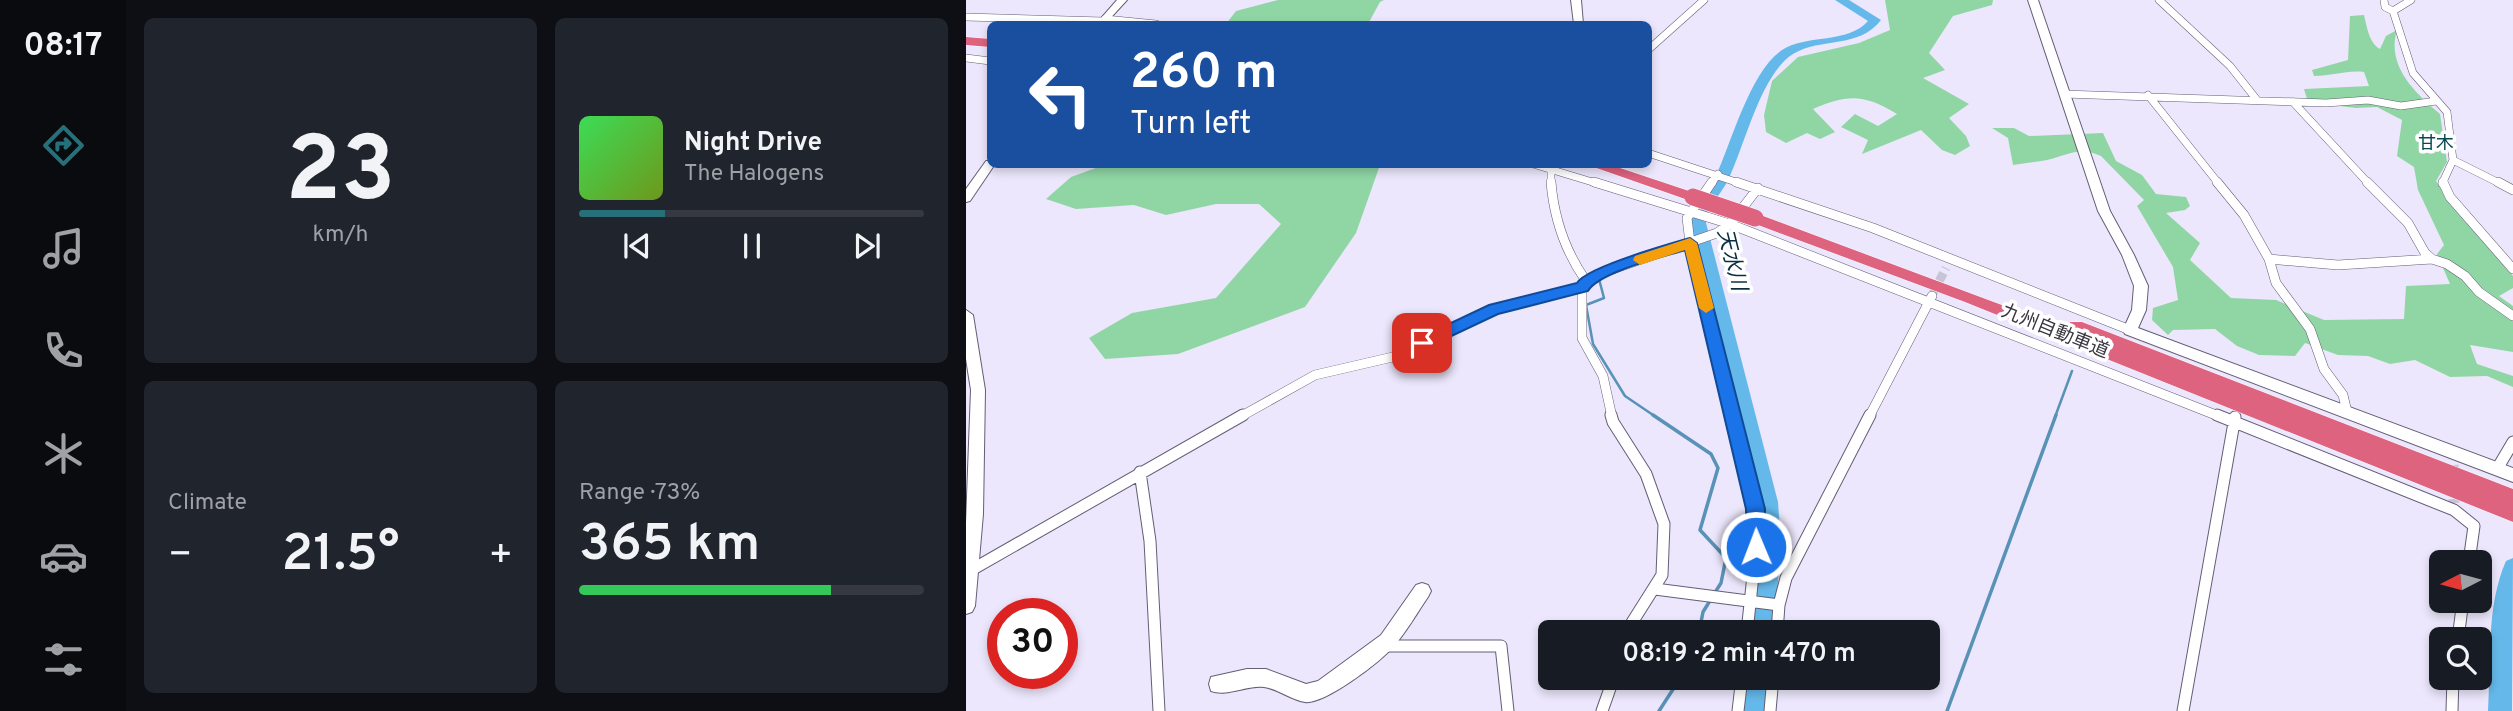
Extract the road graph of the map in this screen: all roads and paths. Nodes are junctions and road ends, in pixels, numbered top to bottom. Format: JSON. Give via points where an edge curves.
{"nodes":[{"id":1,"x":1122,"y":0,"type":"edge"},
{"id":2,"x":1576,"y":0,"type":"edge"},
{"id":3,"x":1704,"y":0,"type":"edge"},
{"id":4,"x":2033,"y":0,"type":"edge"},
{"id":5,"x":2159,"y":0,"type":"edge"},
{"id":6,"x":2384,"y":0,"type":"edge"},
{"id":7,"x":2411,"y":0,"type":"edge"},
{"id":8,"x":2393,"y":11,"type":"junction"},
{"id":9,"x":966,"y":17,"type":"edge"},
{"id":10,"x":1091,"y":21,"type":"edge"},
{"id":11,"x":1104,"y":21,"type":"edge"},
{"id":12,"x":1579,"y":21,"type":"edge"},
{"id":13,"x":966,"y":33,"type":"edge"},
{"id":14,"x":987,"y":35,"type":"edge"},
{"id":15,"x":966,"y":41,"type":"edge"},
{"id":16,"x":987,"y":43,"type":"edge"},
{"id":17,"x":1652,"y":46,"type":"edge"},
{"id":18,"x":966,"y":58,"type":"edge"},
{"id":19,"x":987,"y":61,"type":"edge"},
{"id":20,"x":2064,"y":94,"type":"junction"},
{"id":21,"x":2148,"y":95,"type":"junction"},
{"id":22,"x":2257,"y":100,"type":"junction"},
{"id":23,"x":2435,"y":101,"type":"junction"},
{"id":24,"x":2293,"y":102,"type":"junction"},
{"id":25,"x":1652,"y":154,"type":"edge"},
{"id":26,"x":2453,"y":160,"type":"junction"},
{"id":27,"x":987,"y":168,"type":"edge"},
{"id":28,"x":1547,"y":168,"type":"edge"},
{"id":29,"x":1604,"y":168,"type":"edge"},
{"id":30,"x":1641,"y":168,"type":"edge"},
{"id":31,"x":1551,"y":169,"type":"junction"},
{"id":32,"x":1718,"y":174,"type":"junction"},
{"id":33,"x":1758,"y":187,"type":"junction"},
{"id":34,"x":2513,"y":190,"type":"edge"},
{"id":35,"x":966,"y":198,"type":"edge"},
{"id":36,"x":1695,"y":199,"type":"junction"},
{"id":37,"x":1730,"y":224,"type":"junction"},
{"id":38,"x":1690,"y":243,"type":"junction"},
{"id":39,"x":2269,"y":259,"type":"junction"},
{"id":40,"x":2432,"y":259,"type":"junction"},
{"id":41,"x":2513,"y":269,"type":"edge"},
{"id":42,"x":1584,"y":284,"type":"junction"},
{"id":43,"x":1931,"y":298,"type":"junction"},
{"id":44,"x":966,"y":315,"type":"edge"},
{"id":45,"x":2513,"y":316,"type":"edge"},
{"id":46,"x":2130,"y":330,"type":"junction"},
{"id":47,"x":2347,"y":412,"type":"junction"},
{"id":48,"x":2234,"y":420,"type":"junction"},
{"id":49,"x":2513,"y":442,"type":"edge"},
{"id":50,"x":2497,"y":469,"type":"junction"},
{"id":51,"x":1140,"y":472,"type":"junction"},
{"id":52,"x":2513,"y":475,"type":"edge"},
{"id":53,"x":2507,"y":503,"type":"edge"},
{"id":54,"x":2471,"y":550,"type":"edge"},
{"id":55,"x":968,"y":572,"type":"edge"},
{"id":56,"x":1655,"y":589,"type":"junction"},
{"id":57,"x":1422,"y":591,"type":"dead end"},
{"id":58,"x":1750,"y":602,"type":"junction"},
{"id":59,"x":1779,"y":605,"type":"junction"},
{"id":60,"x":966,"y":606,"type":"edge"},
{"id":61,"x":1634,"y":620,"type":"edge"},
{"id":62,"x":1748,"y":620,"type":"edge"},
{"id":63,"x":1778,"y":620,"type":"edge"},
{"id":64,"x":1381,"y":646,"type":"junction"},
{"id":65,"x":1218,"y":684,"type":"dead end"},
{"id":66,"x":1609,"y":690,"type":"edge"},
{"id":67,"x":1740,"y":690,"type":"edge"},
{"id":68,"x":1772,"y":690,"type":"edge"},
{"id":69,"x":2453,"y":690,"type":"edge"},
{"id":70,"x":1159,"y":711,"type":"edge"},
{"id":71,"x":1508,"y":711,"type":"edge"},
{"id":72,"x":1602,"y":711,"type":"edge"},
{"id":73,"x":1738,"y":711,"type":"edge"},
{"id":74,"x":1770,"y":711,"type":"edge"},
{"id":75,"x":2183,"y":711,"type":"edge"},
{"id":76,"x":2452,"y":711,"type":"edge"}],
"edges":[{"from":1,"to":11,"type":"street"},
{"from":2,"to":12,"type":"street"},
{"from":3,"to":17,"type":"street"},
{"from":4,"to":20,"type":"street"},
{"from":5,"to":22,"type":"street","via":[[2230,66]]},
{"from":6,"to":8,"type":"street","via":[[2385,7]]},
{"from":7,"to":8,"type":"street"},
{"from":8,"to":23,"type":"street","via":[[2413,73]]},
{"from":9,"to":10,"type":"street"},
{"from":13,"to":14,"type":"highway"},
{"from":15,"to":16,"type":"highway"},
{"from":18,"to":19,"type":"street"},
{"from":20,"to":21,"type":"street"},
{"from":20,"to":46,"type":"street","via":[[2104,211],[2141,286],[2139,310]]},
{"from":21,"to":22,"type":"street"},
{"from":21,"to":39,"type":"street","via":[[2244,215]]},
{"from":22,"to":24,"type":"street"},
{"from":23,"to":24,"type":"street","via":[[2408,106],[2368,100]]},
{"from":23,"to":26,"type":"street","via":[[2447,113]]},
{"from":24,"to":40,"type":"street","via":[[2408,223]]},
{"from":25,"to":32,"type":"street"},
{"from":26,"to":34,"type":"street"},
{"from":26,"to":41,"type":"street","via":[[2442,184]]},
{"from":27,"to":35,"type":"street"},
{"from":28,"to":31,"type":"street"},
{"from":29,"to":36,"type":"highway","name":"九州自動車道"},
{"from":30,"to":36,"type":"highway","name":"九州自動車道"},
{"from":31,"to":36,"type":"street"},
{"from":31,"to":42,"type":"street","via":[[1552,205],[1560,236]]},
{"from":32,"to":33,"type":"street"},
{"from":32,"to":36,"type":"street"},
{"from":33,"to":37,"type":"street"},
{"from":33,"to":46,"type":"street","via":[[1948,264]]},
{"from":36,"to":37,"type":"street"},
{"from":36,"to":38,"type":"street","via":[[1687,218]]},
{"from":36,"to":53,"type":"highway","name":"九州自動車道","bridge":true,"via":[[1758,213]]},
{"from":37,"to":38,"type":"street"},
{"from":37,"to":43,"type":"street"},
{"from":38,"to":42,"type":"street","via":[[1601,273]]},
{"from":38,"to":58,"type":"street","via":[[1755,509]]},
{"from":39,"to":40,"type":"street","via":[[2339,265]]},
{"from":39,"to":47,"type":"street","via":[[2276,283],[2310,329]]},
{"from":40,"to":45,"type":"street","via":[[2465,276]]},
{"from":42,"to":51,"type":"street","via":[[1472,317],[1397,356],[1315,375]]},
{"from":42,"to":56,"type":"street","via":[[1582,338],[1603,376],[1613,422],[1646,474],[1664,524],[1662,575]]},
{"from":43,"to":48,"type":"street"},
{"from":43,"to":59,"type":"street","via":[[1801,547]]},
{"from":44,"to":55,"type":"street","via":[[978,390]]},
{"from":46,"to":47,"type":"street","via":[[2246,380]]},
{"from":47,"to":50,"type":"street","via":[[2453,458]]},
{"from":48,"to":54,"type":"street","via":[[2454,506],[2474,526]]},
{"from":48,"to":75,"type":"street"},
{"from":49,"to":50,"type":"street"},
{"from":50,"to":52,"type":"street"},
{"from":51,"to":55,"type":"street"},
{"from":51,"to":70,"type":"street","via":[[1151,553]]},
{"from":55,"to":60,"type":"street"},
{"from":56,"to":58,"type":"street"},
{"from":56,"to":61,"type":"street"},
{"from":57,"to":64,"type":"street"},
{"from":58,"to":59,"type":"street"},
{"from":58,"to":62,"type":"street"},
{"from":59,"to":63,"type":"street"},
{"from":64,"to":65,"type":"street","via":[[1320,690],[1306,693],[1266,678]]},
{"from":64,"to":71,"type":"street","via":[[1501,646]]},
{"from":66,"to":72,"type":"street"},
{"from":67,"to":73,"type":"street"},
{"from":68,"to":74,"type":"street"},
{"from":69,"to":76,"type":"street"}]}
